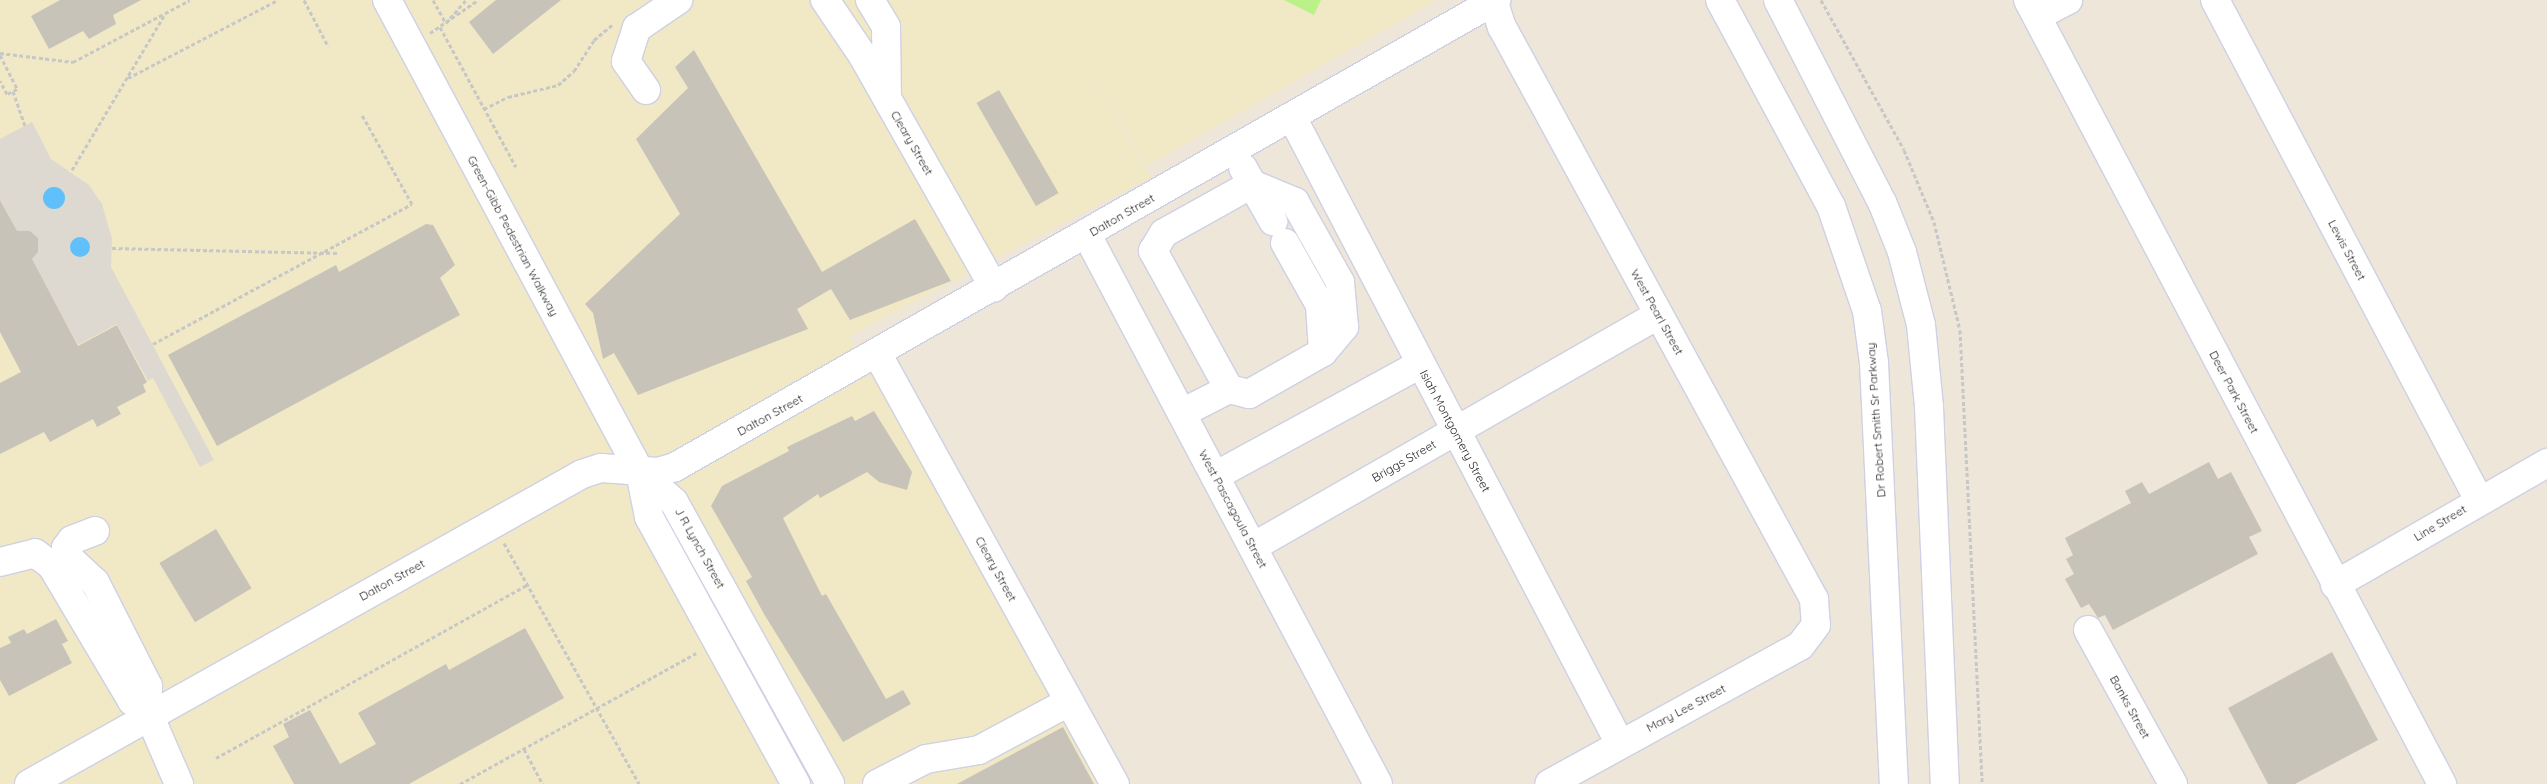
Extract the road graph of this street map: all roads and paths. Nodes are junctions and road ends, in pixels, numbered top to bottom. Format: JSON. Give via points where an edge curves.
{"nodes":[{"id":1,"x":190,"y":0,"type":"edge"},
{"id":2,"x":278,"y":0,"type":"edge"},
{"id":3,"x":304,"y":0,"type":"edge"},
{"id":4,"x":387,"y":0,"type":"edge"},
{"id":5,"x":433,"y":0,"type":"edge"},
{"id":6,"x":466,"y":0,"type":"edge"},
{"id":7,"x":478,"y":0,"type":"edge"},
{"id":8,"x":678,"y":0,"type":"edge"},
{"id":9,"x":825,"y":0,"type":"edge"},
{"id":10,"x":870,"y":0,"type":"edge"},
{"id":11,"x":1720,"y":0,"type":"edge"},
{"id":12,"x":1778,"y":0,"type":"edge"},
{"id":13,"x":2068,"y":0,"type":"edge"},
{"id":14,"x":2215,"y":0,"type":"edge"},
{"id":15,"x":1494,"y":1,"type":"edge"},
{"id":16,"x":2033,"y":8,"type":"edge"},
{"id":17,"x":166,"y":13,"type":"junction"},
{"id":18,"x":619,"y":21,"type":"dead end"},
{"id":19,"x":446,"y":23,"type":"junction"},
{"id":20,"x":440,"y":27,"type":"junction"},
{"id":21,"x":410,"y":45,"type":"junction"},
{"id":22,"x":328,"y":46,"type":"dead end"},
{"id":23,"x":0,"y":54,"type":"edge"},
{"id":24,"x":128,"y":79,"type":"junction"},
{"id":25,"x":0,"y":81,"type":"edge"},
{"id":26,"x":646,"y":90,"type":"dead end"},
{"id":27,"x":13,"y":91,"type":"junction"},
{"id":28,"x":887,"y":99,"type":"junction"},
{"id":29,"x":484,"y":109,"type":"junction"},
{"id":30,"x":362,"y":115,"type":"dead end"},
{"id":31,"x":1292,"y":117,"type":"junction"},
{"id":32,"x":24,"y":126,"type":"dead end"},
{"id":33,"x":1233,"y":151,"type":"junction"},
{"id":34,"x":516,"y":167,"type":"dead end"},
{"id":35,"x":72,"y":170,"type":"dead end"},
{"id":36,"x":1252,"y":184,"type":"junction"},
{"id":37,"x":1146,"y":201,"type":"junction"},
{"id":38,"x":1164,"y":233,"type":"junction"},
{"id":39,"x":1088,"y":235,"type":"junction"},
{"id":40,"x":112,"y":248,"type":"dead end"},
{"id":41,"x":317,"y":253,"type":"junction"},
{"id":42,"x":337,"y":253,"type":"dead end"},
{"id":43,"x":994,"y":288,"type":"junction"},
{"id":44,"x":1658,"y":315,"type":"junction"},
{"id":45,"x":152,"y":344,"type":"dead end"},
{"id":46,"x":1323,"y":352,"type":"junction"},
{"id":47,"x":878,"y":355,"type":"junction"},
{"id":48,"x":1420,"y":364,"type":"junction"},
{"id":49,"x":1229,"y":389,"type":"junction"},
{"id":50,"x":1182,"y":413,"type":"junction"},
{"id":51,"x":1455,"y":432,"type":"junction"},
{"id":52,"x":2547,"y":463,"type":"edge"},
{"id":53,"x":640,"y":472,"type":"junction"},
{"id":54,"x":1215,"y":476,"type":"junction"},
{"id":55,"x":2479,"y":500,"type":"junction"},
{"id":56,"x":493,"y":523,"type":"junction"},
{"id":57,"x":94,"y":531,"type":"dead end"},
{"id":58,"x":1253,"y":547,"type":"junction"},
{"id":59,"x":0,"y":562,"type":"edge"},
{"id":60,"x":527,"y":585,"type":"junction"},
{"id":61,"x":2336,"y":585,"type":"junction"},
{"id":62,"x":1816,"y":625,"type":"joint"},
{"id":63,"x":2088,"y":630,"type":"dead end"},
{"id":64,"x":704,"y":649,"type":"dead end"},
{"id":65,"x":1069,"y":702,"type":"junction"},
{"id":66,"x":597,"y":709,"type":"junction"},
{"id":67,"x":149,"y":713,"type":"junction"},
{"id":68,"x":1620,"y":744,"type":"junction"},
{"id":69,"x":524,"y":749,"type":"junction"},
{"id":70,"x":216,"y":758,"type":"dead end"},
{"id":71,"x":893,"y":780,"type":"edge"},
{"id":72,"x":29,"y":784,"type":"edge"},
{"id":73,"x":179,"y":784,"type":"edge"},
{"id":74,"x":460,"y":784,"type":"edge"},
{"id":75,"x":543,"y":784,"type":"edge"},
{"id":76,"x":639,"y":784,"type":"edge"},
{"id":77,"x":796,"y":784,"type":"edge"},
{"id":78,"x":830,"y":784,"type":"edge"},
{"id":79,"x":1115,"y":784,"type":"edge"},
{"id":80,"x":1378,"y":784,"type":"edge"},
{"id":81,"x":1549,"y":784,"type":"edge"},
{"id":82,"x":1894,"y":784,"type":"edge"},
{"id":83,"x":1945,"y":784,"type":"edge"},
{"id":84,"x":2174,"y":784,"type":"edge"},
{"id":85,"x":2442,"y":784,"type":"edge"}],
"edges":[{"from":1,"to":17,"type":"path"},
{"from":2,"to":24,"type":"path"},
{"from":3,"to":22,"type":"path"},
{"from":4,"to":21,"type":"street","name":"Green-Gibb Pedestrian Walkway"},
{"from":5,"to":19,"type":"path"},
{"from":6,"to":19,"type":"path"},
{"from":7,"to":19,"type":"path"},
{"from":8,"to":26,"type":"street","via":[[637,28],[626,61]]},
{"from":9,"to":28,"type":"street","name":"Cleary Street"},
{"from":10,"to":28,"type":"street","via":[[886,27]]},
{"from":11,"to":82,"type":"street","name":"Dr Robert Smith Sr Parkway","via":[[1831,206],[1867,311],[1874,362]]},
{"from":12,"to":83,"type":"street","via":[[1882,202],[1902,252],[1921,325],[1929,407]]},
{"from":13,"to":16,"type":"street"},
{"from":14,"to":55,"type":"street","name":"Lewis Street"},
{"from":15,"to":31,"type":"street","name":"Dalton Street"},
{"from":15,"to":44,"type":"street","name":"West Pearl Street","via":[[1502,27]]},
{"from":16,"to":61,"type":"street","name":"Deer Park Street"},
{"from":17,"to":23,"type":"path","via":[[73,62]]},
{"from":17,"to":24,"type":"path"},
{"from":18,"to":29,"type":"path","via":[[602,31],[558,85],[508,97]]},
{"from":19,"to":20,"type":"path"},
{"from":20,"to":21,"type":"path"},
{"from":20,"to":29,"type":"path"},
{"from":21,"to":53,"type":"street","name":"Green-Gibb Pedestrian Walkway"},
{"from":23,"to":27,"type":"path","via":[[17,88]]},
{"from":24,"to":35,"type":"path"},
{"from":25,"to":27,"type":"path","via":[[7,94]]},
{"from":27,"to":32,"type":"path"},
{"from":28,"to":43,"type":"street","name":"Cleary Street"},
{"from":29,"to":34,"type":"path"},
{"from":30,"to":41,"type":"path","via":[[412,204]]},
{"from":31,"to":33,"type":"street","name":"Dalton Street"},
{"from":31,"to":48,"type":"street","name":"Isiah Montgomery Street"},
{"from":33,"to":36,"type":"street"},
{"from":33,"to":37,"type":"street","name":"Dalton Street"},
{"from":36,"to":38,"type":"street"},
{"from":36,"to":46,"type":"street","via":[[1320,305]]},
{"from":36,"to":46,"type":"street","via":[[1295,202],[1340,282],[1344,328]]},
{"from":37,"to":38,"type":"street"},
{"from":37,"to":39,"type":"street","name":"Dalton Street"},
{"from":38,"to":49,"type":"street","via":[[1153,251]]},
{"from":39,"to":43,"type":"street","name":"Dalton Street"},
{"from":39,"to":50,"type":"street","name":"West Pascagoula Street"},
{"from":40,"to":41,"type":"path"},
{"from":41,"to":42,"type":"path"},
{"from":41,"to":45,"type":"path"},
{"from":43,"to":47,"type":"street","name":"Dalton Street"},
{"from":44,"to":51,"type":"street","name":"Briggs Street"},
{"from":44,"to":62,"type":"street","name":"West Pearl Street","via":[[1814,599]]},
{"from":46,"to":49,"type":"street","via":[[1249,394]]},
{"from":47,"to":53,"type":"street","name":"Dalton Street","via":[[675,468]]},
{"from":47,"to":65,"type":"street","name":"Cleary Street"},
{"from":48,"to":51,"type":"street","name":"Isiah Montgomery Street"},
{"from":48,"to":54,"type":"street"},
{"from":49,"to":50,"type":"street"},
{"from":50,"to":54,"type":"street","name":"West Pascagoula Street"},
{"from":51,"to":58,"type":"street","name":"Briggs Street"},
{"from":51,"to":68,"type":"street","name":"Isiah Montgomery Street"},
{"from":52,"to":55,"type":"street","name":"Line Street"},
{"from":53,"to":56,"type":"street","name":"Dalton Street","via":[[601,468],[582,474]]},
{"from":53,"to":77,"type":"street","via":[[649,517]]},
{"from":53,"to":78,"type":"street","name":"J R Lynch Street","via":[[674,502]]},
{"from":54,"to":58,"type":"street","name":"West Pascagoula Street"},
{"from":55,"to":61,"type":"street","name":"Line Street"},
{"from":56,"to":60,"type":"path"},
{"from":56,"to":67,"type":"street","name":"Dalton Street"},
{"from":57,"to":67,"type":"street","via":[[72,540],[66,548],[70,559],[95,582],[148,686]]},
{"from":58,"to":80,"type":"street","name":"West Pascagoula Street"},
{"from":59,"to":67,"type":"street","via":[[36,553],[52,566],[132,701]]},
{"from":60,"to":66,"type":"path"},
{"from":60,"to":70,"type":"path"},
{"from":61,"to":85,"type":"street","name":"Deer Park Street"},
{"from":62,"to":68,"type":"street","name":"Mary Lee Street","via":[[1800,646]]},
{"from":63,"to":84,"type":"street","name":"Banks Street"},
{"from":64,"to":66,"type":"path"},
{"from":65,"to":71,"type":"street","via":[[979,750],[926,759]]},
{"from":65,"to":79,"type":"street","name":"Cleary Street"},
{"from":66,"to":69,"type":"path"},
{"from":66,"to":76,"type":"path"},
{"from":67,"to":72,"type":"street","name":"Dalton Street"},
{"from":67,"to":73,"type":"street"},
{"from":68,"to":81,"type":"street","name":"Mary Lee Street"},
{"from":69,"to":74,"type":"path"},
{"from":69,"to":75,"type":"path"}]}
